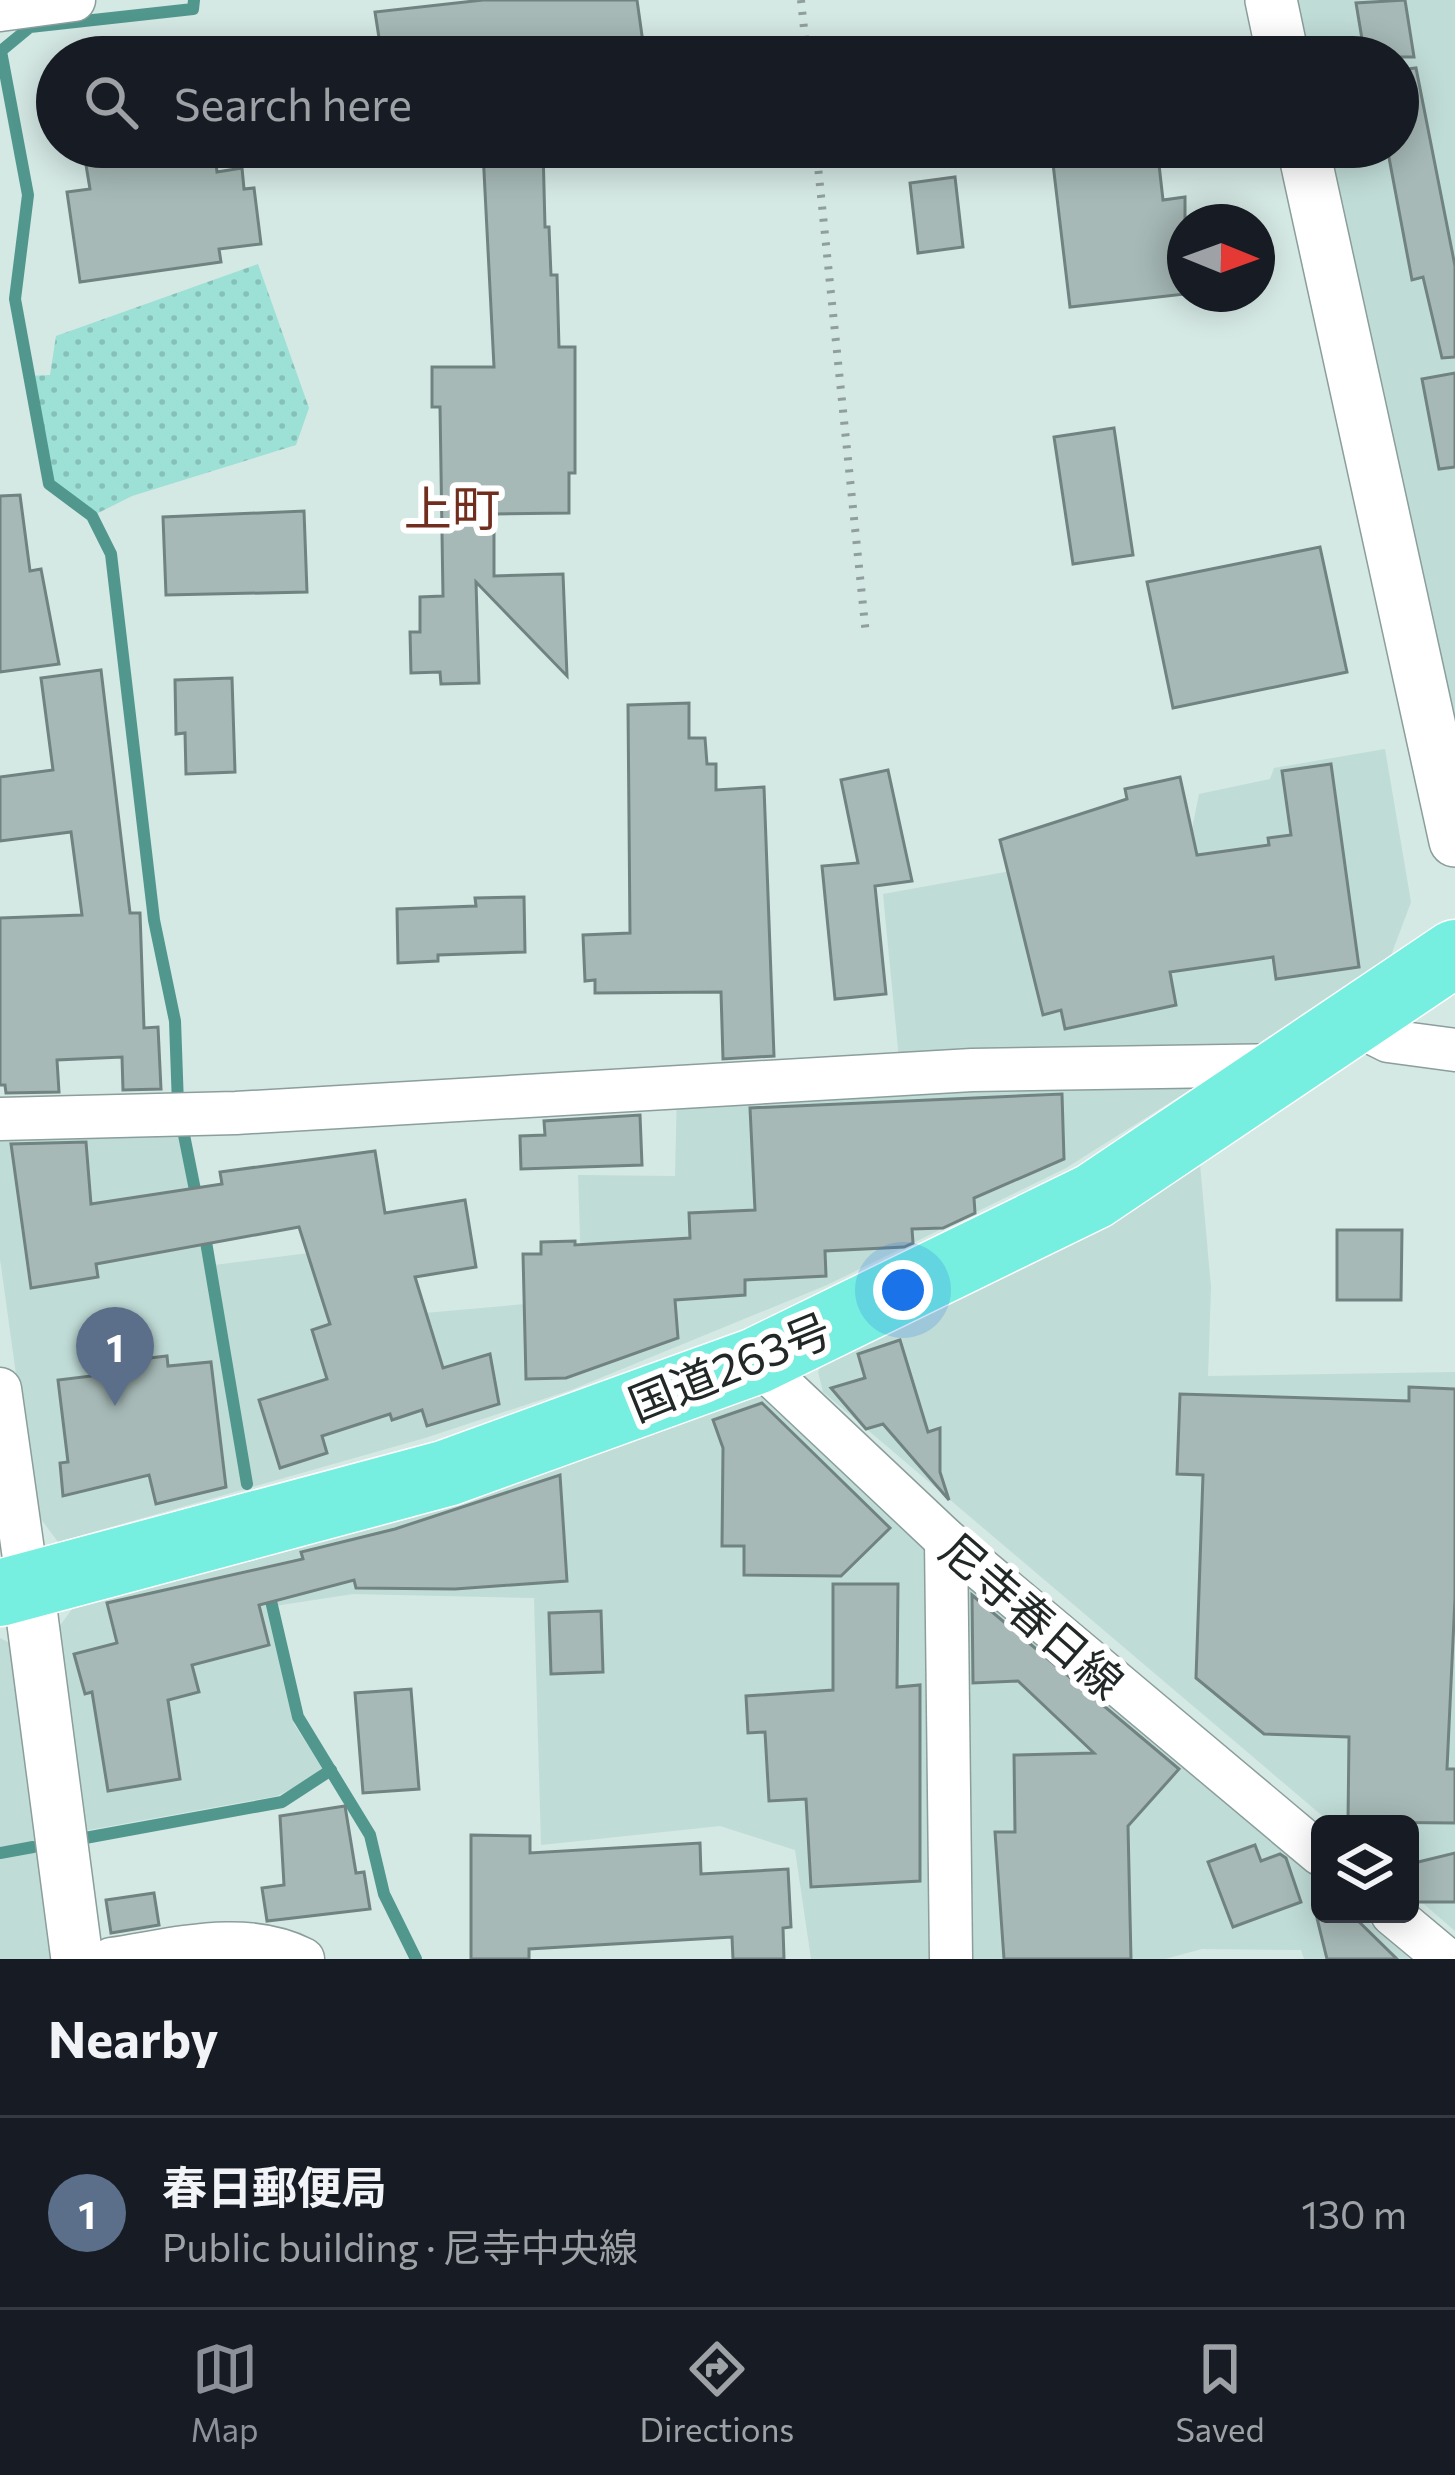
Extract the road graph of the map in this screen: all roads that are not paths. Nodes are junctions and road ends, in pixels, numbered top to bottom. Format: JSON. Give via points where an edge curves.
{"nodes":[{"id":1,"x":74,"y":0,"type":"edge"},
{"id":2,"x":1271,"y":0,"type":"edge"},
{"id":3,"x":0,"y":10,"type":"edge"},
{"id":4,"x":1279,"y":36,"type":"edge"},
{"id":5,"x":1308,"y":168,"type":"edge"},
{"id":6,"x":1455,"y":841,"type":"edge"},
{"id":7,"x":1455,"y":953,"type":"edge"},
{"id":8,"x":1352,"y":1023,"type":"junction"},
{"id":9,"x":1455,"y":1050,"type":"edge"},
{"id":10,"x":1287,"y":1064,"type":"junction"},
{"id":11,"x":0,"y":1119,"type":"edge"},
{"id":12,"x":756,"y":1361,"type":"junction"},
{"id":13,"x":0,"y":1389,"type":"edge"},
{"id":14,"x":946,"y":1540,"type":"junction"},
{"id":15,"x":14,"y":1589,"type":"edge"},
{"id":16,"x":1311,"y":1847,"type":"edge"},
{"id":17,"x":1403,"y":1923,"type":"edge"},
{"id":18,"x":77,"y":1959,"type":"edge"},
{"id":19,"x":111,"y":1959,"type":"edge"},
{"id":20,"x":303,"y":1959,"type":"edge"},
{"id":21,"x":951,"y":1959,"type":"edge"},
{"id":22,"x":1446,"y":1959,"type":"edge"}],
"edges":[{"from":1,"to":3,"type":"street"},
{"from":2,"to":4,"type":"street"},
{"from":5,"to":6,"type":"street"},
{"from":7,"to":8,"type":"highway","name":"国道263号"},
{"from":8,"to":9,"type":"street","via":[[1388,1042]]},
{"from":8,"to":10,"type":"highway","name":"国道263号"},
{"from":10,"to":11,"type":"street","via":[[925,1072]]},
{"from":10,"to":12,"type":"highway","name":"国道263号","via":[[1094,1196]]},
{"from":12,"to":14,"type":"street","name":"尼寺春日線"},
{"from":12,"to":15,"type":"highway","name":"国道263号","via":[[447,1473]]},
{"from":13,"to":15,"type":"street"},
{"from":14,"to":16,"type":"street","name":"尼寺春日線"},
{"from":14,"to":21,"type":"street"},
{"from":15,"to":18,"type":"street"},
{"from":17,"to":22,"type":"street"},
{"from":19,"to":20,"type":"street","via":[[222,1942],[280,1948]]}]}
